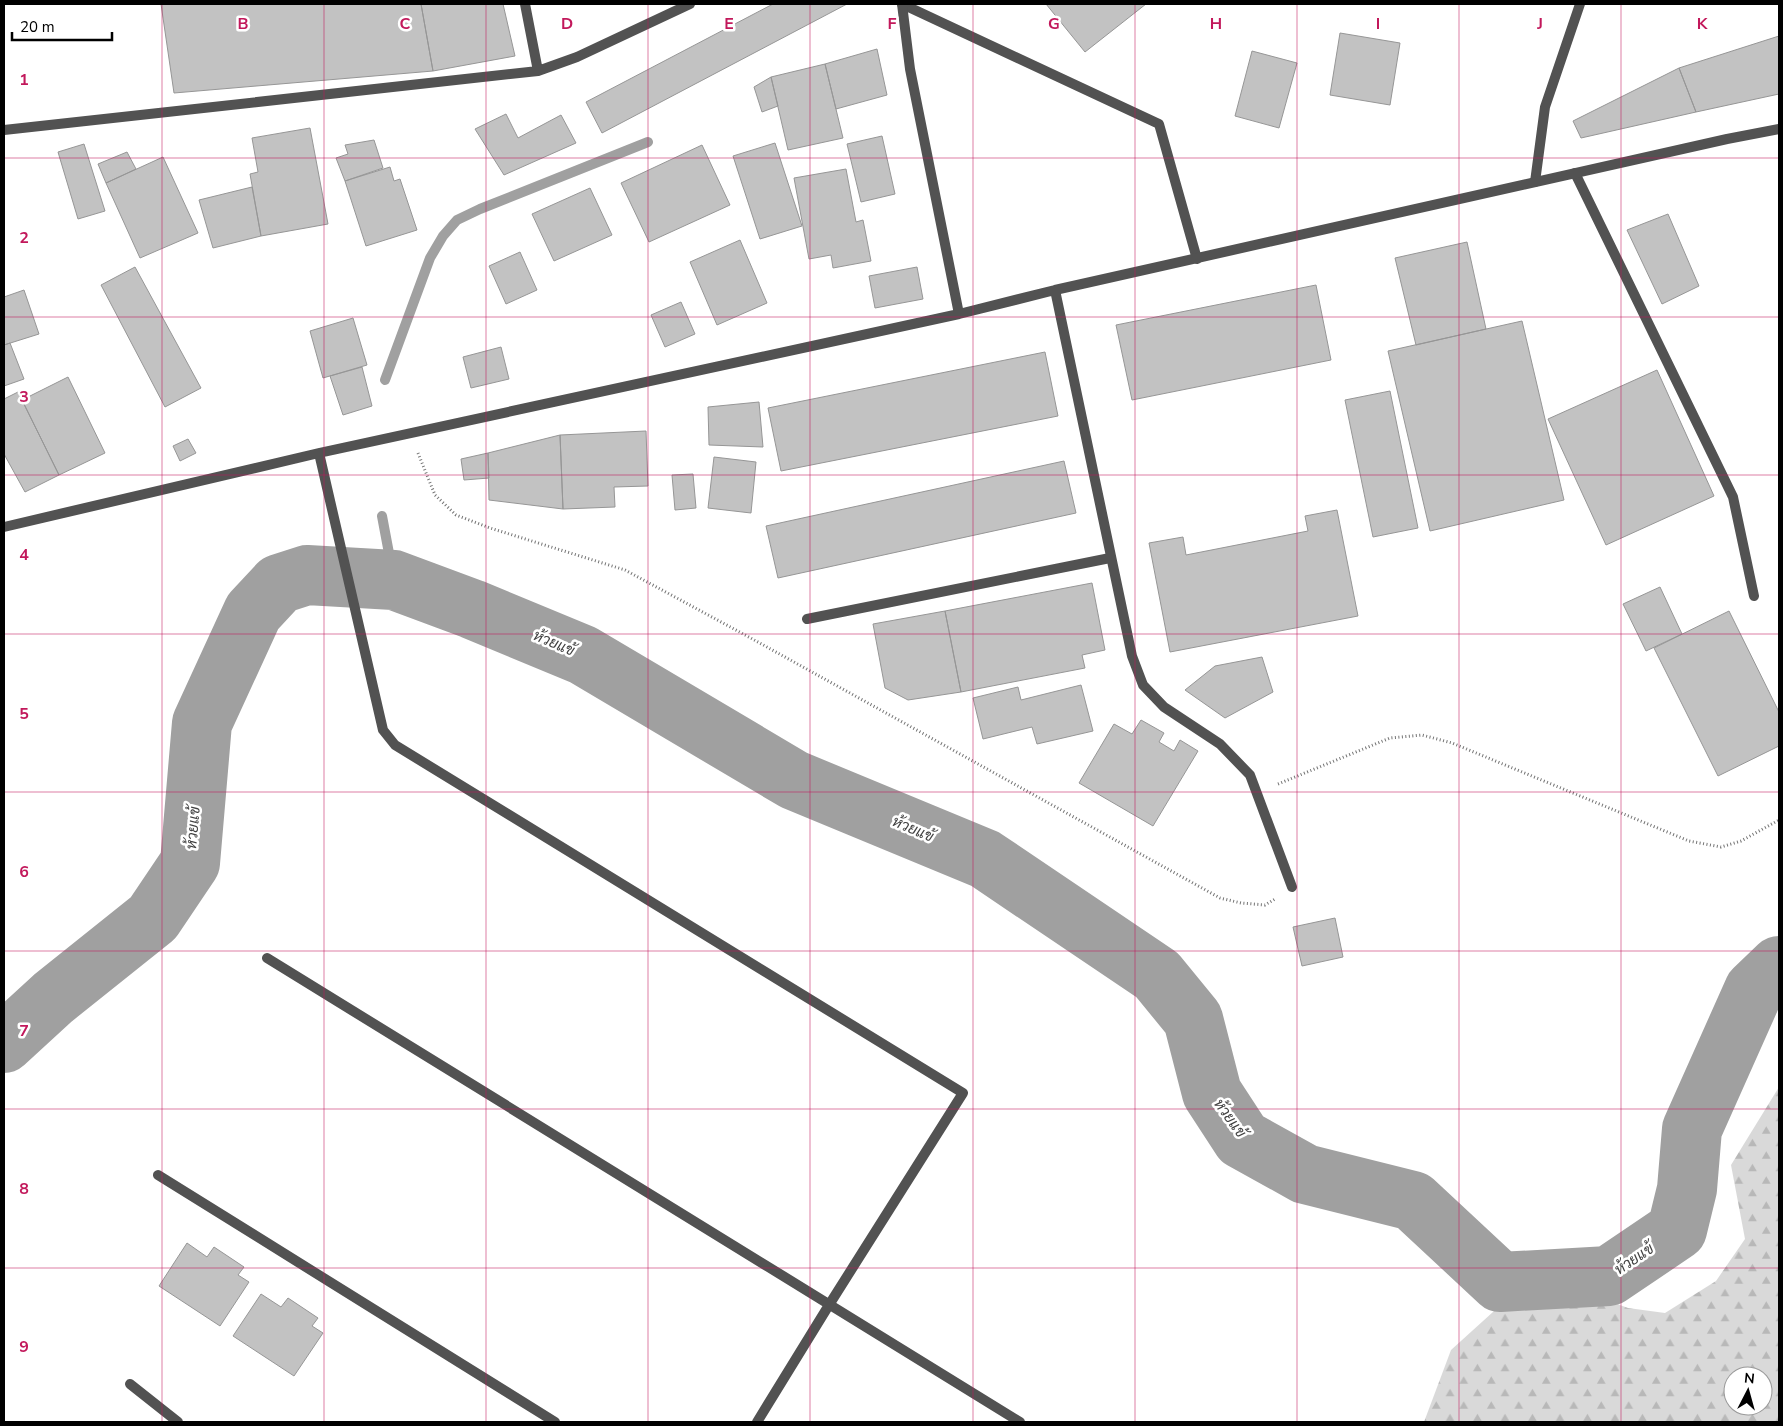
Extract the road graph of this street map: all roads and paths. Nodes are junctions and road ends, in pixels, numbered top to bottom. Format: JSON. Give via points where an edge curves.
{"nodes":[{"id":1,"x":525,"y":4,"type":"edge"},
{"id":2,"x":690,"y":4,"type":"edge"},
{"id":3,"x":902,"y":4,"type":"edge"},
{"id":4,"x":1580,"y":4,"type":"edge"},
{"id":5,"x":538,"y":70,"type":"junction"},
{"id":6,"x":1779,"y":129,"type":"edge"},
{"id":7,"x":4,"y":130,"type":"edge"},
{"id":8,"x":1575,"y":173,"type":"junction"},
{"id":9,"x":1535,"y":182,"type":"junction"},
{"id":10,"x":1197,"y":259,"type":"junction"},
{"id":11,"x":1055,"y":290,"type":"junction"},
{"id":12,"x":959,"y":314,"type":"junction"},
{"id":13,"x":410,"y":434,"type":"junction"},
{"id":14,"x":319,"y":454,"type":"junction"},
{"id":15,"x":5,"y":524,"type":"edge"},
{"id":16,"x":1110,"y":558,"type":"junction"},
{"id":17,"x":1754,"y":596,"type":"dead end"},
{"id":18,"x":806,"y":619,"type":"dead end"},
{"id":19,"x":1257,"y":793,"type":"junction"},
{"id":20,"x":1779,"y":820,"type":"edge"},
{"id":21,"x":1292,"y":887,"type":"joint"},
{"id":22,"x":267,"y":958,"type":"dead end"},
{"id":23,"x":158,"y":1175,"type":"dead end"},
{"id":24,"x":829,"y":1305,"type":"junction"},
{"id":25,"x":130,"y":1384,"type":"dead end"},
{"id":26,"x":178,"y":1422,"type":"edge"},
{"id":27,"x":555,"y":1422,"type":"edge"},
{"id":28,"x":757,"y":1422,"type":"edge"},
{"id":29,"x":1020,"y":1422,"type":"edge"}],
"edges":[{"from":1,"to":5,"type":"street"},
{"from":2,"to":5,"type":"street","via":[[577,57]]},
{"from":3,"to":10,"type":"street","via":[[1159,124]]},
{"from":3,"to":12,"type":"street","via":[[910,69]]},
{"from":4,"to":9,"type":"street","via":[[1545,107]]},
{"from":5,"to":7,"type":"street"},
{"from":6,"to":8,"type":"street"},
{"from":8,"to":9,"type":"street"},
{"from":8,"to":17,"type":"street","via":[[1733,497]]},
{"from":9,"to":10,"type":"street"},
{"from":10,"to":11,"type":"street"},
{"from":11,"to":12,"type":"street"},
{"from":11,"to":16,"type":"street"},
{"from":12,"to":13,"type":"street"},
{"from":13,"to":14,"type":"street"},
{"from":13,"to":21,"type":"path","via":[[435,495],[456,515],[625,570],[1220,898],[1265,905]]},
{"from":14,"to":15,"type":"street"},
{"from":14,"to":24,"type":"street","via":[[383,730],[395,745],[964,1093]]},
{"from":16,"to":18,"type":"street"},
{"from":16,"to":19,"type":"street","via":[[1132,656],[1143,685],[1164,708],[1220,744],[1250,775]]},
{"from":19,"to":20,"type":"path","via":[[1390,738],[1422,735],[1452,743],[1689,841],[1721,848]]},
{"from":19,"to":21,"type":"street"},
{"from":22,"to":24,"type":"street"},
{"from":23,"to":27,"type":"street"},
{"from":24,"to":28,"type":"street"},
{"from":24,"to":29,"type":"street"},
{"from":25,"to":26,"type":"street"}]}
